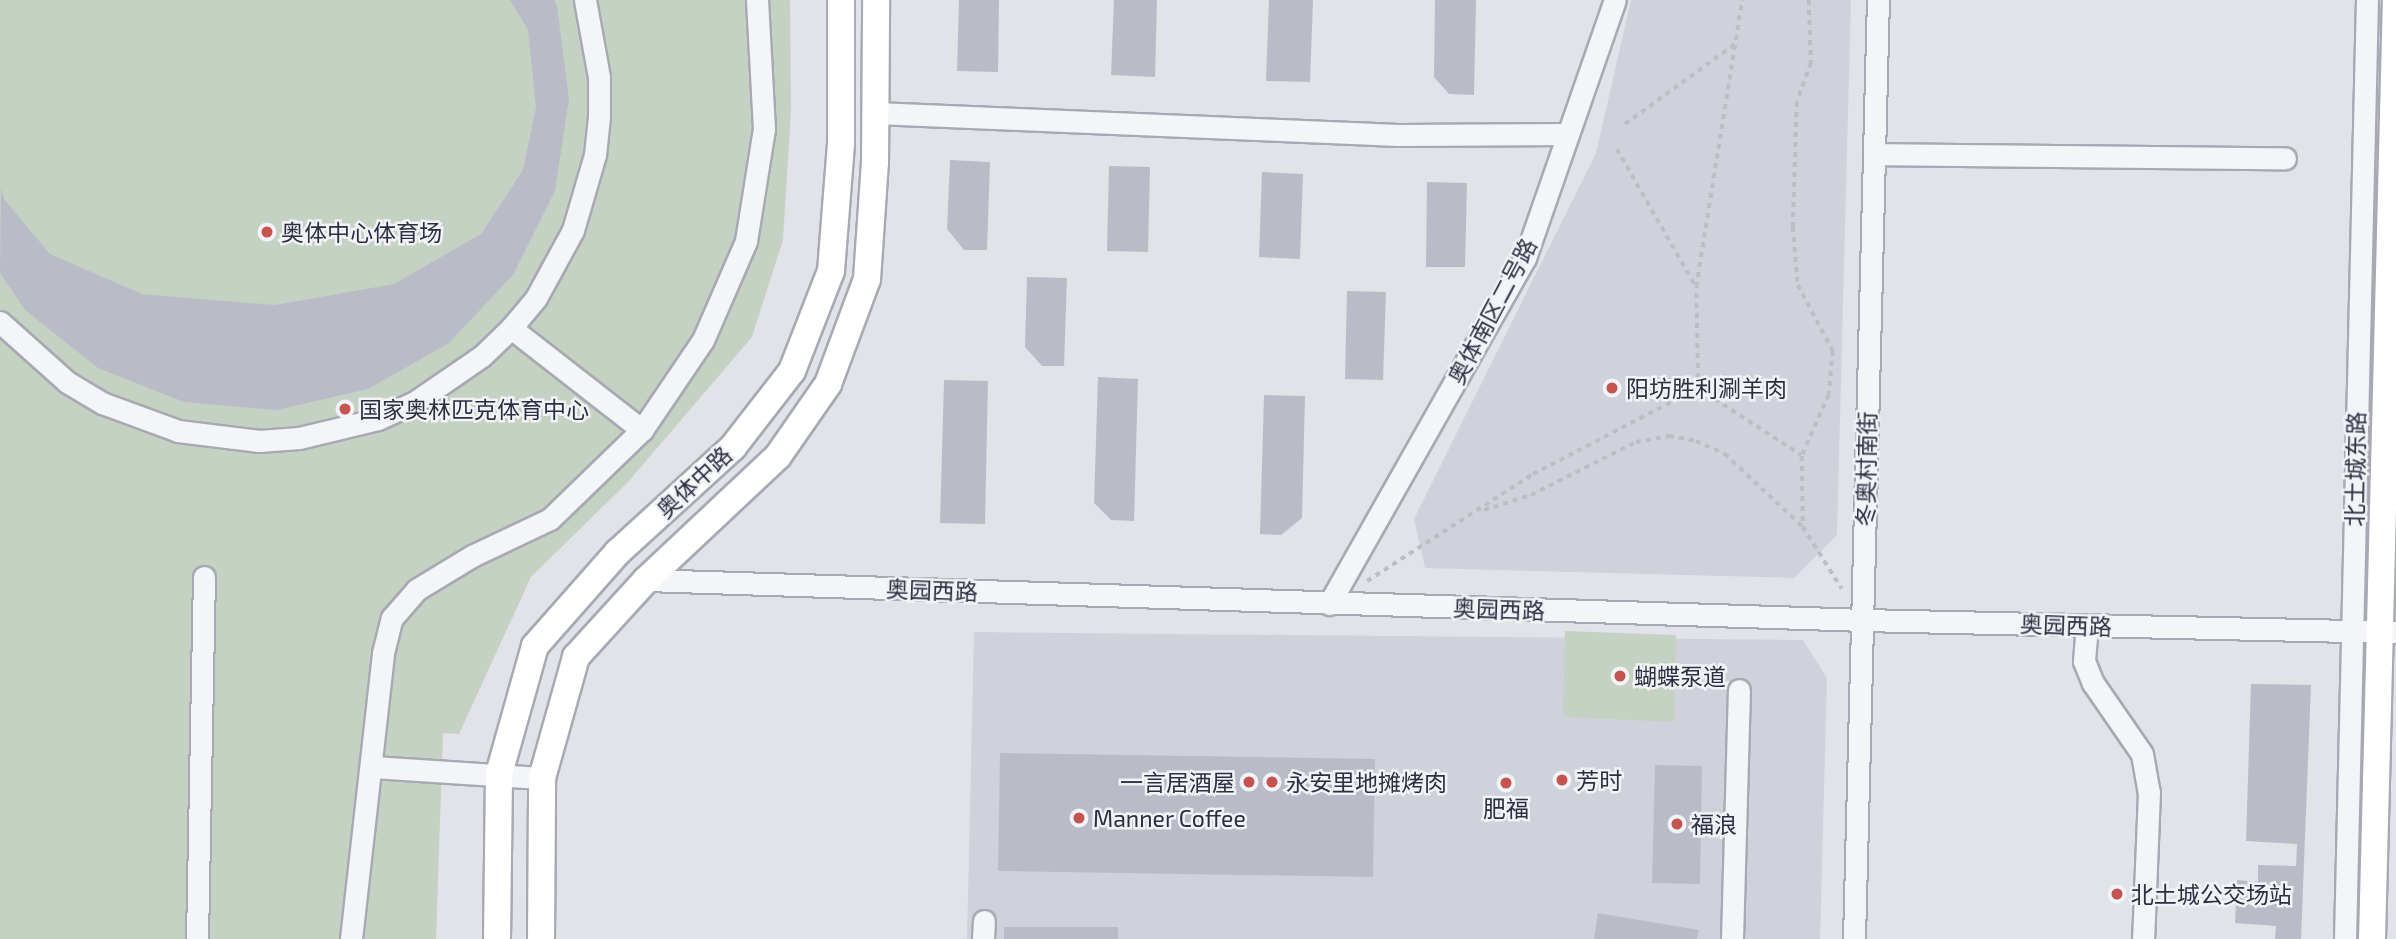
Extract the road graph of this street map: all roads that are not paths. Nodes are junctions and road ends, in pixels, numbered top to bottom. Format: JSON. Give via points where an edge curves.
{"nodes":[{"id":1,"x":585,"y":0,"type":"edge"},
{"id":2,"x":757,"y":0,"type":"edge"},
{"id":3,"x":841,"y":0,"type":"edge"},
{"id":4,"x":876,"y":0,"type":"edge"},
{"id":5,"x":1615,"y":0,"type":"edge"},
{"id":6,"x":1878,"y":0,"type":"edge"},
{"id":7,"x":2367,"y":0,"type":"edge"},
{"id":8,"x":2396,"y":0,"type":"edge"},
{"id":9,"x":875,"y":113,"type":"junction"},
{"id":10,"x":1569,"y":134,"type":"junction"},
{"id":11,"x":1874,"y":154,"type":"junction"},
{"id":12,"x":2285,"y":158,"type":"dead end"},
{"id":13,"x":0,"y":321,"type":"edge"},
{"id":14,"x":511,"y":328,"type":"junction"},
{"id":15,"x":642,"y":430,"type":"junction"},
{"id":16,"x":204,"y":577,"type":"dead end"},
{"id":17,"x":646,"y":580,"type":"junction"},
{"id":18,"x":1329,"y":604,"type":"junction"},
{"id":19,"x":1862,"y":620,"type":"junction"},
{"id":20,"x":2087,"y":626,"type":"junction"},
{"id":21,"x":2351,"y":632,"type":"junction"},
{"id":22,"x":2389,"y":632,"type":"edge"},
{"id":23,"x":1739,"y":690,"type":"dead end"},
{"id":24,"x":372,"y":768,"type":"junction"},
{"id":25,"x":499,"y":774,"type":"junction"},
{"id":26,"x":541,"y":778,"type":"junction"},
{"id":27,"x":197,"y":939,"type":"edge"},
{"id":28,"x":351,"y":939,"type":"edge"},
{"id":29,"x":497,"y":939,"type":"edge"},
{"id":30,"x":541,"y":939,"type":"edge"},
{"id":31,"x":1732,"y":939,"type":"edge"},
{"id":32,"x":1854,"y":939,"type":"edge"},
{"id":33,"x":2143,"y":939,"type":"edge"},
{"id":34,"x":2345,"y":939,"type":"edge"},
{"id":35,"x":2372,"y":939,"type":"edge"}],
"edges":[{"from":1,"to":14,"type":"street","via":[[599,77],[595,155],[573,230],[542,287]]},
{"from":2,"to":15,"type":"street","via":[[764,129],[746,241],[703,340]]},
{"from":3,"to":25,"type":"main road","name":"奥体中路","via":[[841,143],[831,271],[792,370],[733,447],[618,552],[535,646]]},
{"from":4,"to":9,"type":"main road","name":"奥体中路"},
{"from":5,"to":10,"type":"street","name":"奥体南区二号路"},
{"from":6,"to":11,"type":"street","name":"冬奥村南街"},
{"from":7,"to":21,"type":"street","name":"北土城东路"},
{"from":8,"to":22,"type":"main road","name":"北土城东路"},
{"from":9,"to":10,"type":"street","via":[[1399,135]]},
{"from":9,"to":17,"type":"main road","name":"奥体中路","via":[[867,279],[828,384],[778,456]]},
{"from":10,"to":18,"type":"street","name":"奥体南区二号路","via":[[1525,258]]},
{"from":11,"to":12,"type":"street"},
{"from":11,"to":19,"type":"street","name":"冬奥村南街"},
{"from":13,"to":14,"type":"street","via":[[35,357],[102,403],[178,431],[259,441],[339,431],[390,414],[450,381]]},
{"from":14,"to":15,"type":"street"},
{"from":15,"to":24,"type":"street","via":[[550,519],[472,556],[416,590],[392,618],[383,653]]},
{"from":16,"to":27,"type":"street"},
{"from":17,"to":18,"type":"street","name":"奥园西路"},
{"from":17,"to":26,"type":"main road","name":"奥体中路","via":[[576,657]]},
{"from":18,"to":19,"type":"street","name":"奥园西路"},
{"from":19,"to":20,"type":"street","name":"奥园西路"},
{"from":19,"to":32,"type":"street","name":"冬奥村南街"},
{"from":20,"to":21,"type":"street","name":"奥园西路"},
{"from":20,"to":33,"type":"street","via":[[2084,661],[2093,683],[2142,754],[2149,792]]},
{"from":21,"to":22,"type":"street","name":"奥园西路"},
{"from":21,"to":34,"type":"street","name":"北土城东路"},
{"from":22,"to":35,"type":"main road","name":"北土城东路"},
{"from":23,"to":31,"type":"street"},
{"from":24,"to":25,"type":"street"},
{"from":24,"to":28,"type":"street"},
{"from":25,"to":26,"type":"street"},
{"from":25,"to":29,"type":"main road","name":"奥体中路"},
{"from":26,"to":30,"type":"main road","name":"奥体中路"}]}
